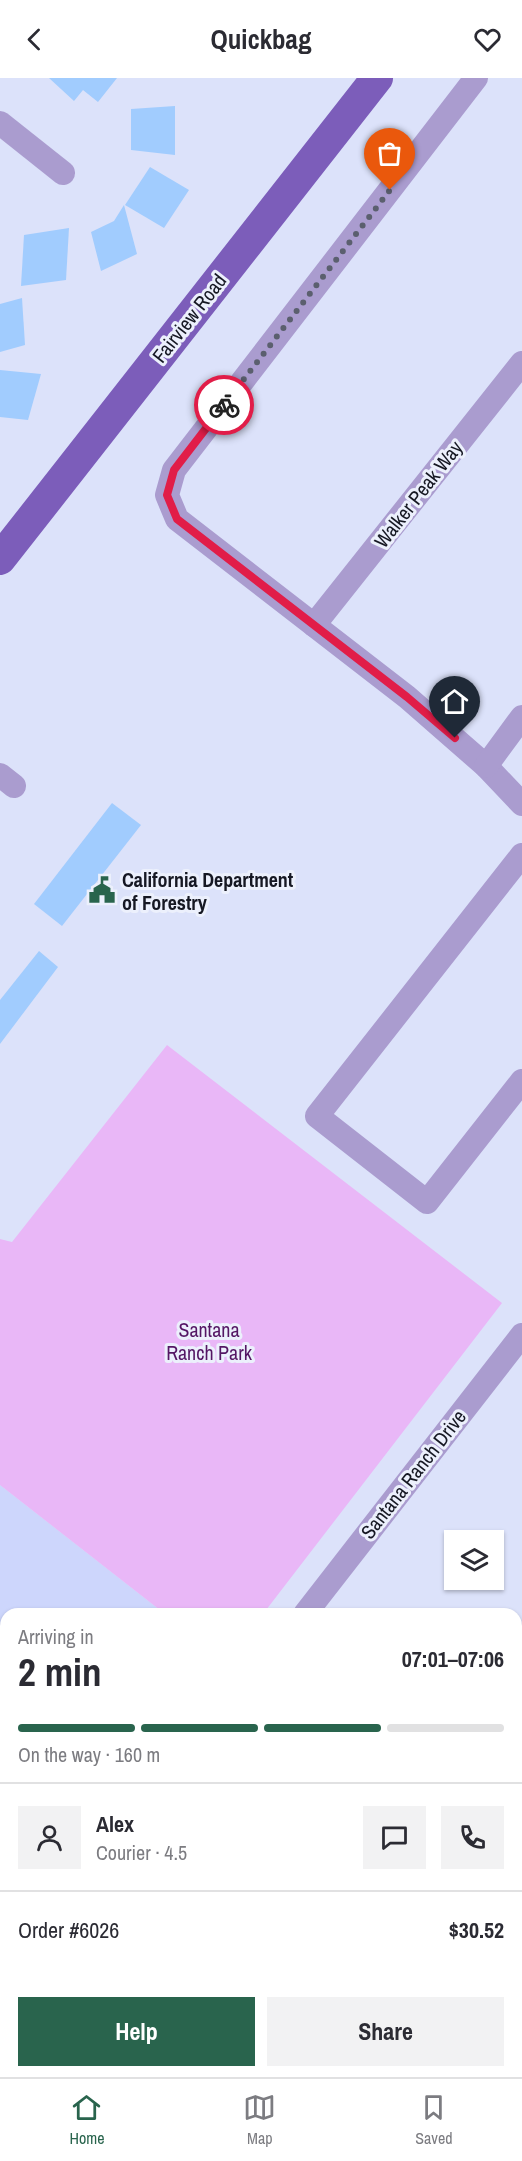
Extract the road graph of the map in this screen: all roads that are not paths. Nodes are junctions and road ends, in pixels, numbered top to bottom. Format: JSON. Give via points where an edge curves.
{"nodes":[{"id":1,"x":377,"y":78,"type":"edge"},
{"id":2,"x":476,"y":78,"type":"edge"},
{"id":3,"x":0,"y":123,"type":"edge"},
{"id":4,"x":63,"y":173,"type":"dead end"},
{"id":5,"x":522,"y":363,"type":"edge"},
{"id":6,"x":0,"y":559,"type":"edge"},
{"id":7,"x":314,"y":625,"type":"junction"},
{"id":8,"x":522,"y":717,"type":"edge"},
{"id":9,"x":486,"y":766,"type":"junction"},
{"id":10,"x":522,"y":804,"type":"edge"},
{"id":11,"x":522,"y":855,"type":"edge"},
{"id":12,"x":522,"y":1081,"type":"edge"},
{"id":13,"x":522,"y":1335,"type":"edge"},
{"id":14,"x":309,"y":1608,"type":"edge"}],
"edges":[{"from":1,"to":6,"type":"main road","name":"Fairview Road"},
{"from":2,"to":7,"type":"street","via":[[174,470],[167,495],[177,519]]},
{"from":3,"to":4,"type":"street"},
{"from":5,"to":7,"type":"street","name":"Walker Peak Way"},
{"from":7,"to":9,"type":"street","via":[[407,697]]},
{"from":8,"to":9,"type":"street"},
{"from":9,"to":10,"type":"street"},
{"from":11,"to":12,"type":"street","via":[[317,1116],[427,1202]]},
{"from":13,"to":14,"type":"street","name":"Santana Ranch Drive"}]}
